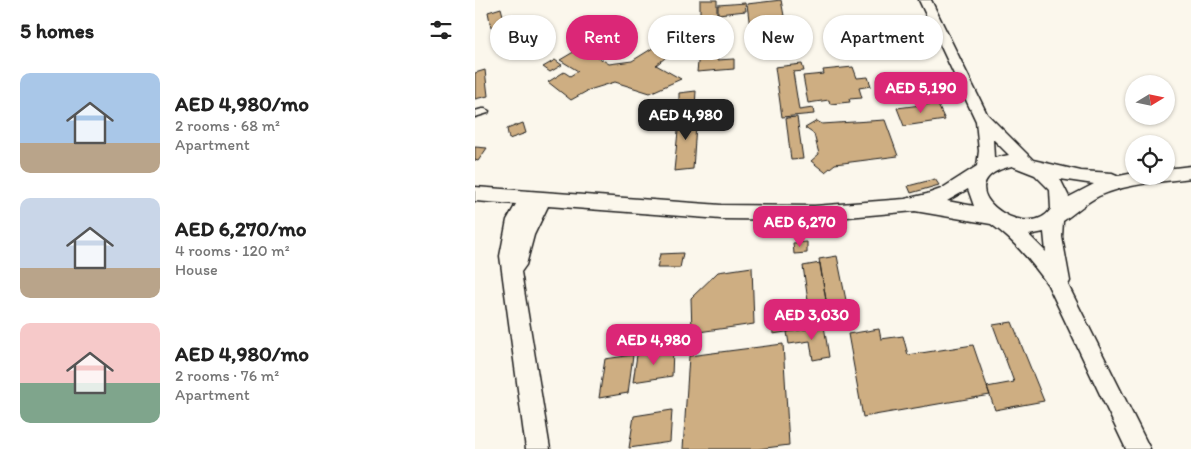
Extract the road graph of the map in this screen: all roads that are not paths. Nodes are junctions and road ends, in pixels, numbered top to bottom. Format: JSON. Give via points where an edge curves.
{"nodes":[{"id":1,"x":925,"y":0,"type":"edge"},
{"id":2,"x":977,"y":108,"type":"junction"},
{"id":3,"x":485,"y":111,"type":"dead end"},
{"id":4,"x":475,"y":114,"type":"edge"},
{"id":5,"x":1031,"y":165,"type":"junction"},
{"id":6,"x":981,"y":170,"type":"junction"},
{"id":7,"x":1191,"y":172,"type":"edge"},
{"id":8,"x":1175,"y":174,"type":"edge"},
{"id":9,"x":1125,"y":180,"type":"edge"},
{"id":10,"x":1125,"y":181,"type":"edge"},
{"id":11,"x":475,"y":194,"type":"edge"},
{"id":12,"x":535,"y":198,"type":"junction"},
{"id":13,"x":905,"y":206,"type":"junction"},
{"id":14,"x":1056,"y":217,"type":"junction"},
{"id":15,"x":999,"y":220,"type":"junction"},
{"id":16,"x":1068,"y":302,"type":"junction"},
{"id":17,"x":537,"y":449,"type":"edge"},
{"id":18,"x":1138,"y":449,"type":"edge"}],
"edges":[{"from":1,"to":2,"type":"street"},
{"from":2,"to":5,"type":"street","via":[[998,136]]},
{"from":2,"to":6,"type":"street","via":[[986,136]]},
{"from":3,"to":4,"type":"lane"},
{"from":5,"to":6,"type":"street","via":[[1012,160],[997,161]]},
{"from":5,"to":9,"type":"street","via":[[1081,177]]},
{"from":5,"to":14,"type":"street","via":[[1045,173],[1060,194],[1061,205]]},
{"from":6,"to":13,"type":"street","via":[[947,194]]},
{"from":6,"to":15,"type":"street","via":[[975,183],[976,195],[983,207]]},
{"from":7,"to":8,"type":"street"},
{"from":10,"to":14,"type":"street","via":[[1089,192]]},
{"from":11,"to":12,"type":"street"},
{"from":12,"to":13,"type":"street","via":[[767,213]]},
{"from":12,"to":17,"type":"street","via":[[519,254],[515,293]]},
{"from":13,"to":15,"type":"street","via":[[949,208]]},
{"from":14,"to":15,"type":"street","via":[[1033,228],[1019,228]]},
{"from":14,"to":16,"type":"street","via":[[1055,257]]},
{"from":15,"to":16,"type":"street","via":[[1040,258]]},
{"from":16,"to":18,"type":"street"}]}
